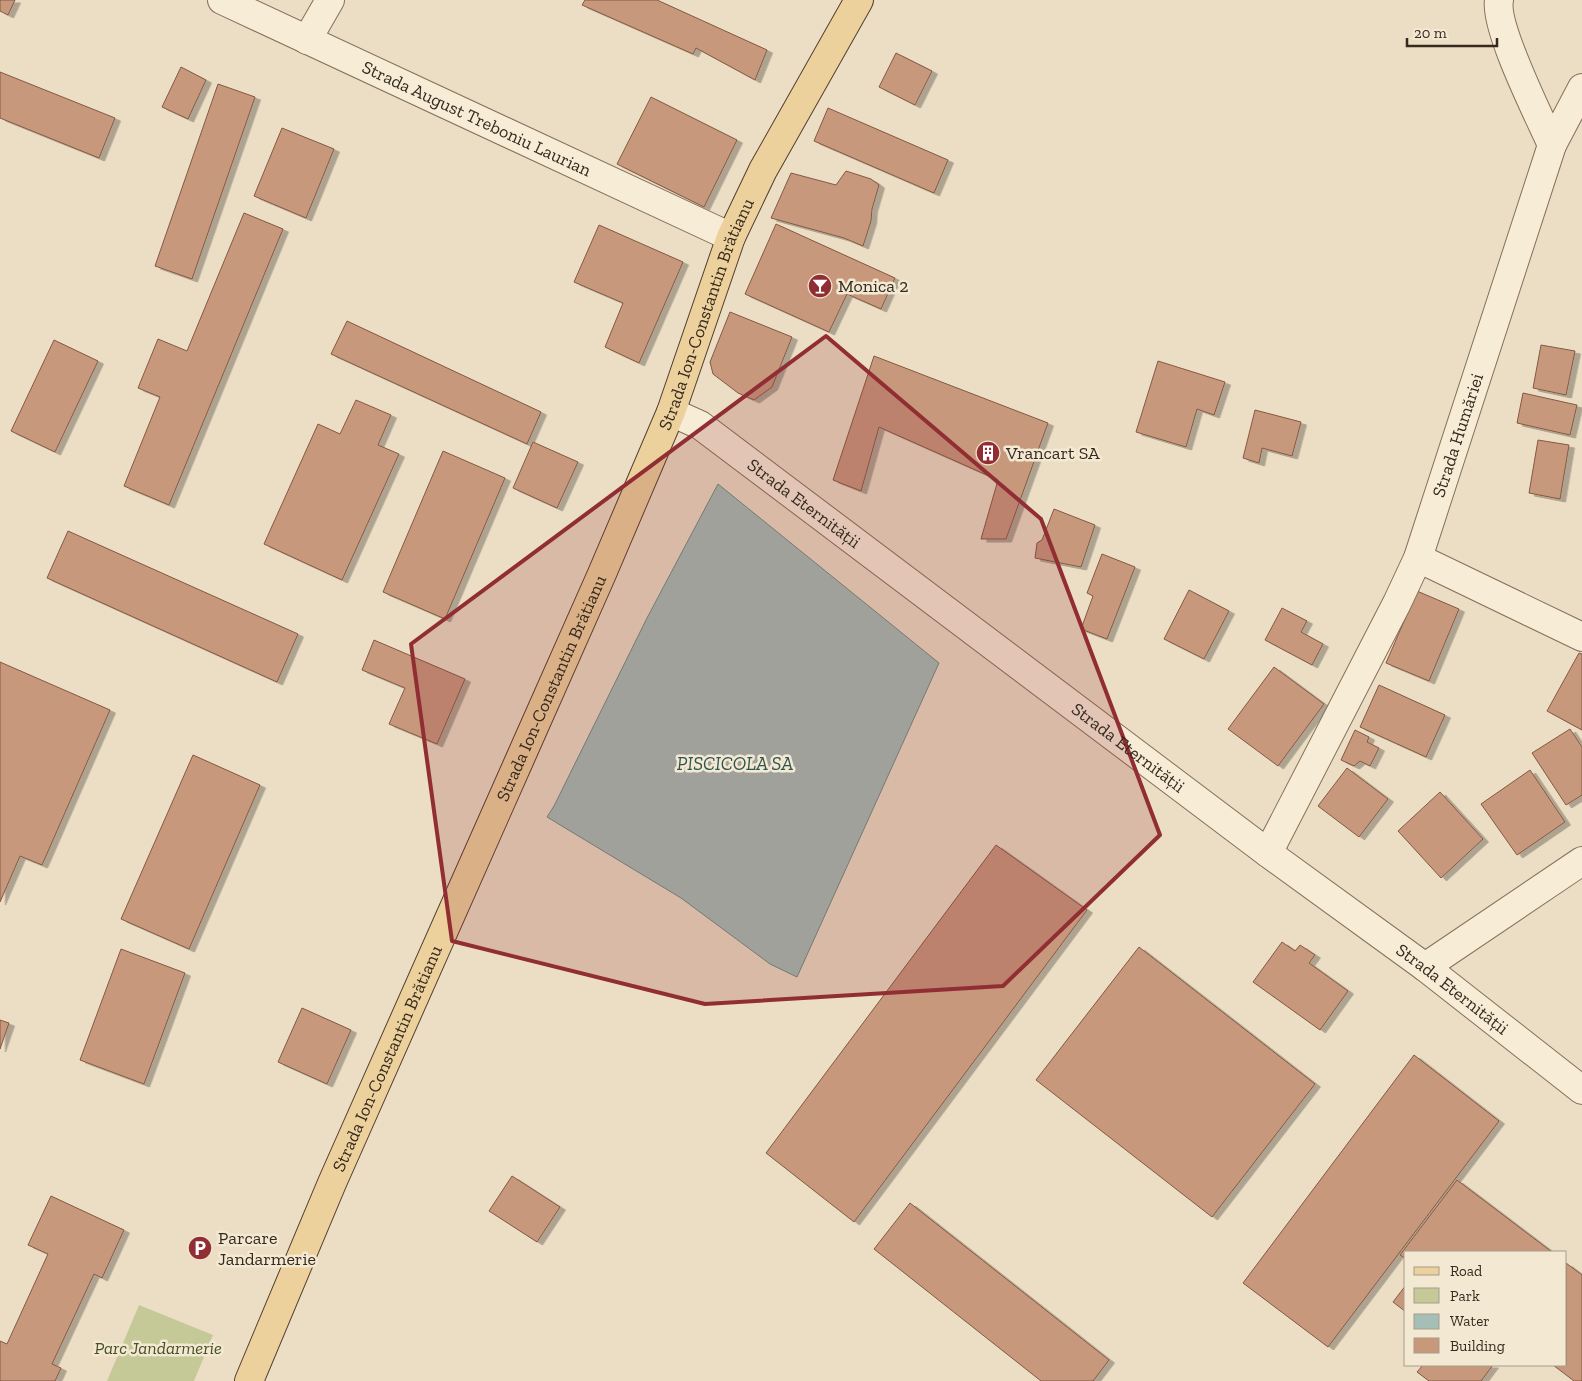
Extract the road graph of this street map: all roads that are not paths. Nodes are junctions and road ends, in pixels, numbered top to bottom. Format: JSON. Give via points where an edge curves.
{"nodes":[{"id":1,"x":222,"y":0,"type":"edge"},
{"id":2,"x":330,"y":0,"type":"edge"},
{"id":3,"x":858,"y":0,"type":"edge"},
{"id":4,"x":1499,"y":0,"type":"edge"},
{"id":5,"x":307,"y":40,"type":"junction"},
{"id":6,"x":1582,"y":88,"type":"edge"},
{"id":7,"x":1552,"y":145,"type":"junction"},
{"id":8,"x":732,"y":237,"type":"junction"},
{"id":9,"x":671,"y":412,"type":"junction"},
{"id":10,"x":1418,"y":558,"type":"junction"},
{"id":11,"x":1582,"y":636,"type":"edge"},
{"id":12,"x":1268,"y":853,"type":"junction"},
{"id":13,"x":1582,"y":861,"type":"edge"},
{"id":14,"x":1425,"y":966,"type":"junction"},
{"id":15,"x":1582,"y":1090,"type":"edge"},
{"id":16,"x":249,"y":1381,"type":"edge"}],
"edges":[{"from":1,"to":5,"type":"street","name":"Strada August Treboniu Laurian"},
{"from":2,"to":5,"type":"street"},
{"from":3,"to":8,"type":"main road","name":"Strada Ion-Constantin Brătianu","via":[[763,170]]},
{"from":4,"to":7,"type":"street","via":[[1504,36]]},
{"from":5,"to":8,"type":"street","name":"Strada August Treboniu Laurian"},
{"from":6,"to":7,"type":"street","name":"Strada Humăriei"},
{"from":7,"to":10,"type":"street","name":"Strada Humăriei"},
{"from":8,"to":9,"type":"main road","name":"Strada Ion-Constantin Brătianu"},
{"from":9,"to":12,"type":"street","name":"Strada Eternității","via":[[700,425]]},
{"from":9,"to":16,"type":"main road","name":"Strada Ion-Constantin Brătianu","via":[[598,585],[332,1183]]},
{"from":10,"to":11,"type":"street"},
{"from":10,"to":12,"type":"street","name":"Strada Humăriei"},
{"from":12,"to":14,"type":"street","name":"Strada Eternității"},
{"from":13,"to":14,"type":"street"},
{"from":14,"to":15,"type":"street","name":"Strada Eternității"}]}
